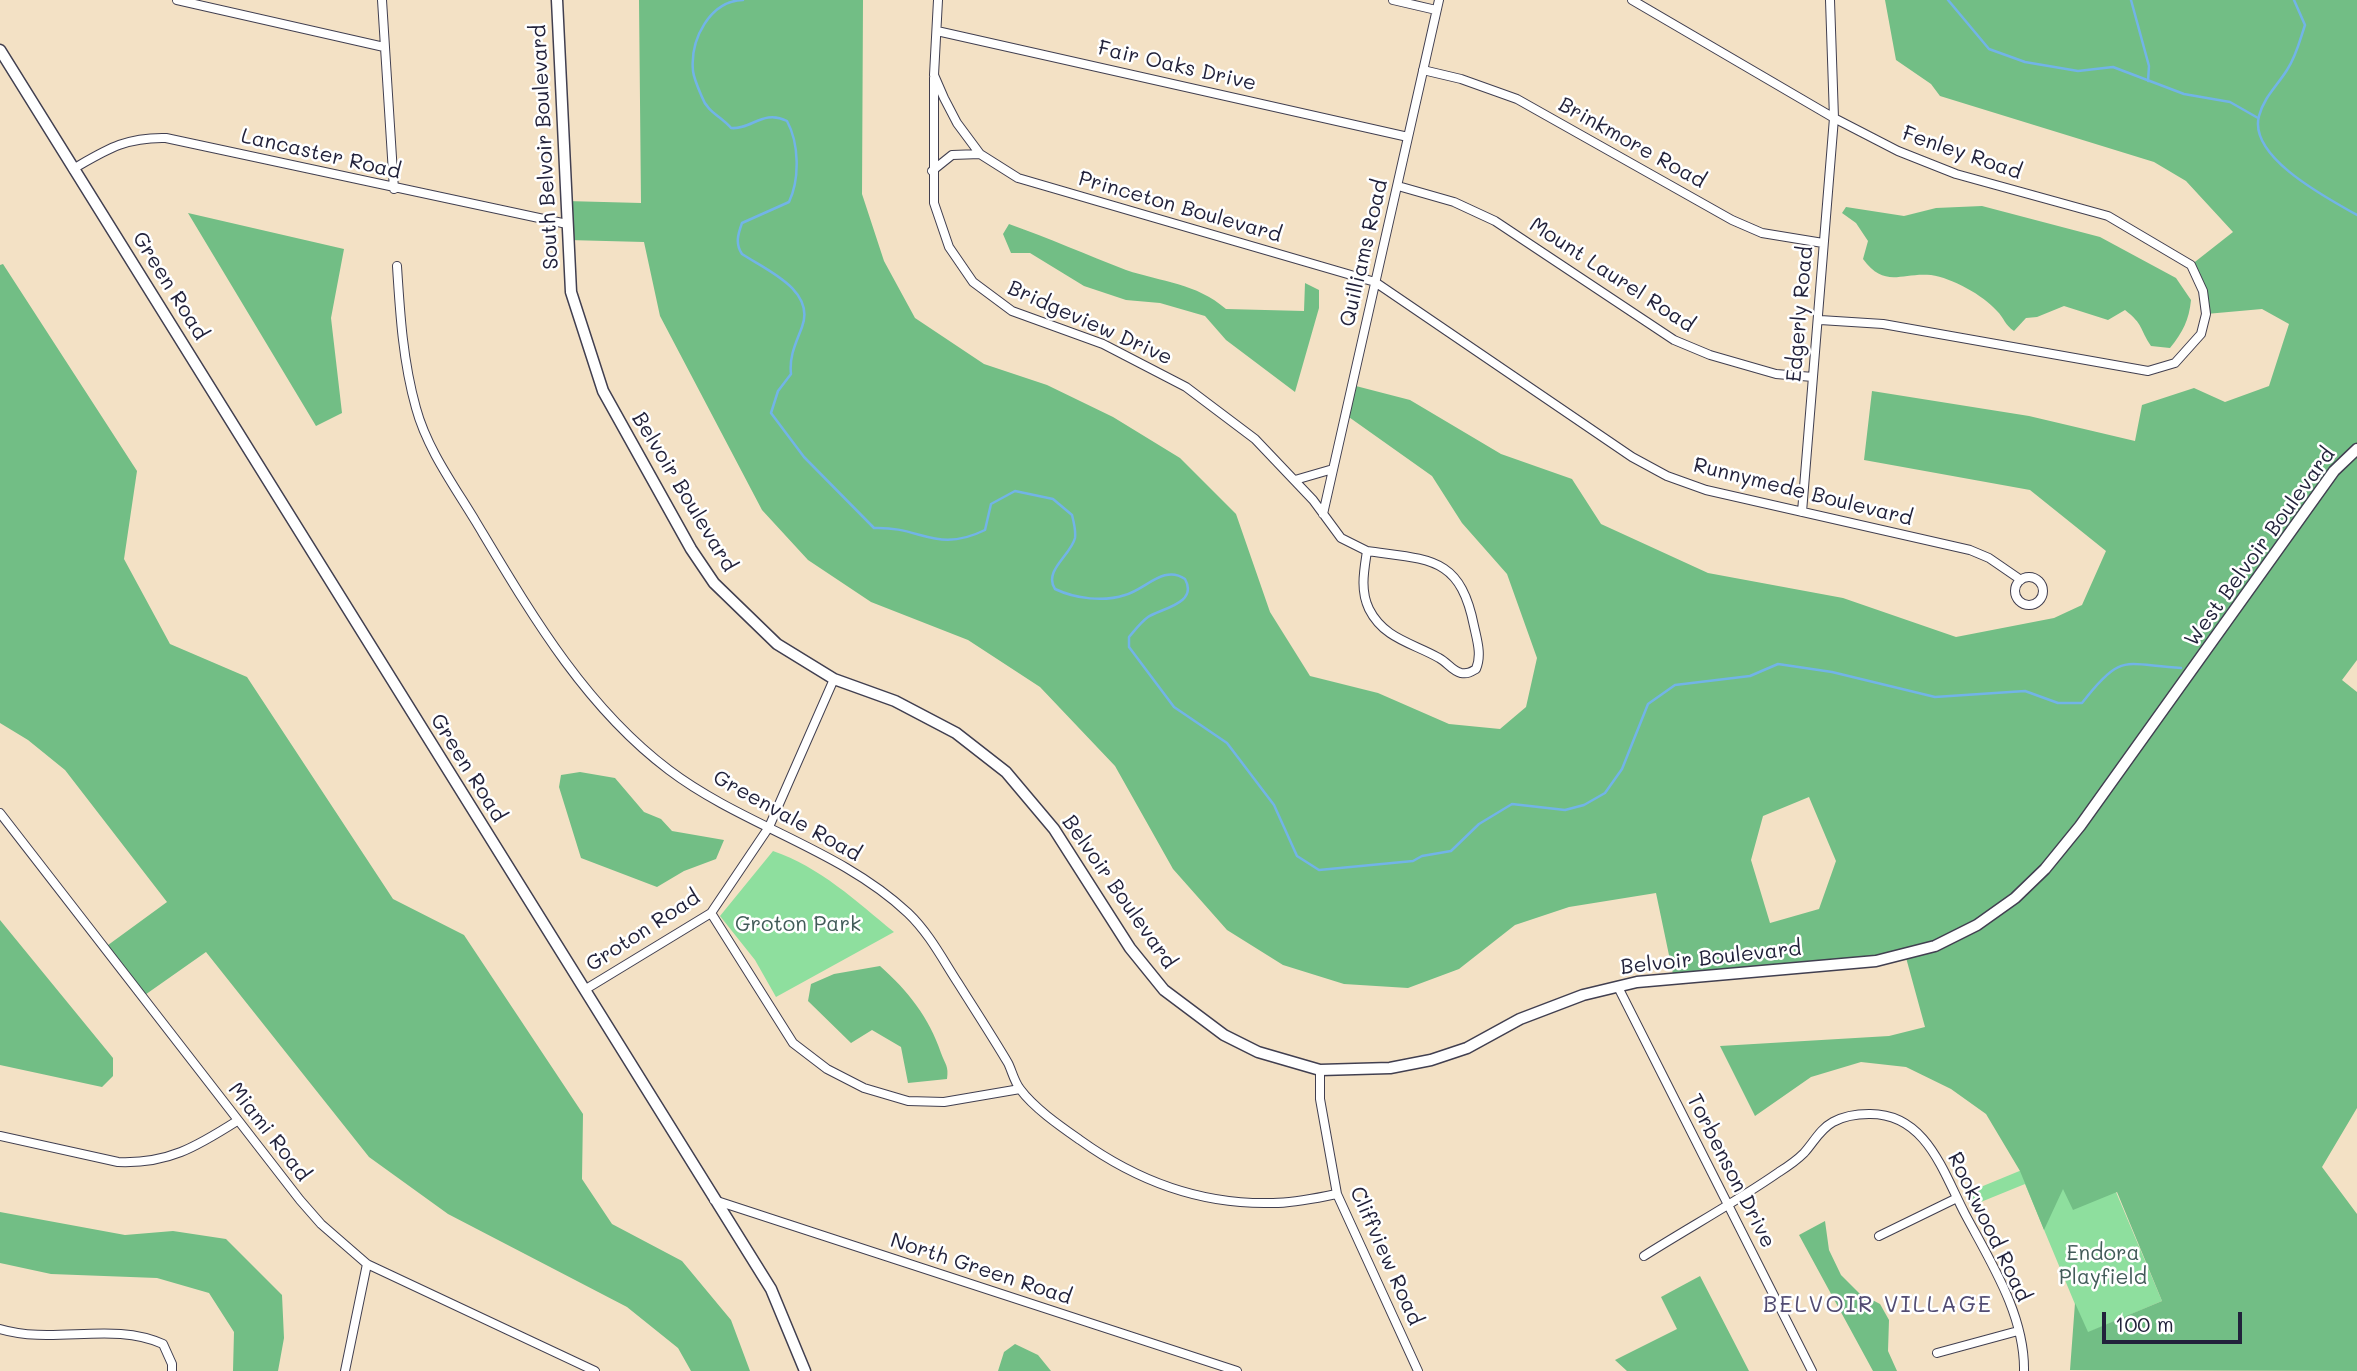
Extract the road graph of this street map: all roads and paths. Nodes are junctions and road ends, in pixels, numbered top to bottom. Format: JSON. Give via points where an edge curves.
{"nodes":[{"id":1,"x":177,"y":0,"type":"edge"},
{"id":2,"x":382,"y":0,"type":"edge"},
{"id":3,"x":557,"y":0,"type":"edge"},
{"id":4,"x":938,"y":0,"type":"edge"},
{"id":5,"x":1393,"y":0,"type":"edge"},
{"id":6,"x":1439,"y":0,"type":"edge"},
{"id":7,"x":1632,"y":0,"type":"edge"},
{"id":8,"x":1830,"y":0,"type":"edge"},
{"id":9,"x":1436,"y":10,"type":"junction"},
{"id":10,"x":937,"y":31,"type":"junction"},
{"id":11,"x":384,"y":47,"type":"junction"},
{"id":12,"x":0,"y":50,"type":"edge"},
{"id":13,"x":1423,"y":70,"type":"junction"},
{"id":14,"x":934,"y":75,"type":"junction"},
{"id":15,"x":1834,"y":118,"type":"junction"},
{"id":16,"x":1408,"y":137,"type":"junction"},
{"id":17,"x":980,"y":154,"type":"junction"},
{"id":18,"x":72,"y":169,"type":"junction"},
{"id":19,"x":932,"y":172,"type":"junction"},
{"id":20,"x":1398,"y":186,"type":"junction"},
{"id":21,"x":394,"y":189,"type":"junction"},
{"id":22,"x":567,"y":224,"type":"junction"},
{"id":23,"x":1823,"y":243,"type":"junction"},
{"id":24,"x":397,"y":266,"type":"dead end"},
{"id":25,"x":1375,"y":282,"type":"junction"},
{"id":26,"x":571,"y":292,"type":"joint"},
{"id":27,"x":1820,"y":320,"type":"junction"},
{"id":28,"x":1813,"y":377,"type":"junction"},
{"id":29,"x":2357,"y":449,"type":"edge"},
{"id":30,"x":1333,"y":469,"type":"junction"},
{"id":31,"x":1295,"y":480,"type":"junction"},
{"id":32,"x":1802,"y":512,"type":"junction"},
{"id":33,"x":1323,"y":514,"type":"junction"},
{"id":34,"x":1367,"y":551,"type":"junction"},
{"id":35,"x":2021,"y":580,"type":"dead end"},
{"id":36,"x":2194,"y":669,"type":"joint"},
{"id":37,"x":834,"y":679,"type":"junction"},
{"id":38,"x":0,"y":813,"type":"edge"},
{"id":39,"x":769,"y":827,"type":"junction"},
{"id":40,"x":711,"y":913,"type":"junction"},
{"id":41,"x":1618,"y":987,"type":"junction"},
{"id":42,"x":586,"y":989,"type":"junction"},
{"id":43,"x":1320,"y":1070,"type":"junction"},
{"id":44,"x":1020,"y":1089,"type":"junction"},
{"id":45,"x":237,"y":1121,"type":"junction"},
{"id":46,"x":0,"y":1136,"type":"edge"},
{"id":47,"x":1337,"y":1194,"type":"junction"},
{"id":48,"x":1957,"y":1198,"type":"junction"},
{"id":49,"x":714,"y":1200,"type":"junction"},
{"id":50,"x":1728,"y":1203,"type":"junction"},
{"id":51,"x":1880,"y":1236,"type":"dead end"},
{"id":52,"x":1644,"y":1256,"type":"dead end"},
{"id":53,"x":367,"y":1264,"type":"junction"},
{"id":54,"x":0,"y":1329,"type":"edge"},
{"id":55,"x":2018,"y":1331,"type":"junction"},
{"id":56,"x":1937,"y":1353,"type":"dead end"},
{"id":57,"x":172,"y":1371,"type":"edge"},
{"id":58,"x":345,"y":1371,"type":"edge"},
{"id":59,"x":595,"y":1371,"type":"edge"},
{"id":60,"x":805,"y":1371,"type":"edge"},
{"id":61,"x":1237,"y":1371,"type":"edge"},
{"id":62,"x":1418,"y":1371,"type":"edge"},
{"id":63,"x":1812,"y":1371,"type":"edge"},
{"id":64,"x":2024,"y":1371,"type":"edge"}],
"edges":[{"from":1,"to":11,"type":"street"},
{"from":2,"to":11,"type":"street"},
{"from":3,"to":22,"type":"street","name":"South Belvoir Boulevard"},
{"from":4,"to":10,"type":"street","name":"Princeton Boulevard"},
{"from":5,"to":9,"type":"street"},
{"from":6,"to":9,"type":"street","name":"Quilliams Road"},
{"from":7,"to":15,"type":"street","name":"Fenley Road"},
{"from":8,"to":15,"type":"street","name":"Edgerly Road"},
{"from":9,"to":13,"type":"street","name":"Quilliams Road"},
{"from":10,"to":14,"type":"street","name":"Princeton Boulevard"},
{"from":10,"to":16,"type":"street","name":"Fair Oaks Drive"},
{"from":11,"to":21,"type":"street"},
{"from":12,"to":18,"type":"street","name":"Green Road"},
{"from":13,"to":16,"type":"street","name":"Quilliams Road"},
{"from":13,"to":23,"type":"street","name":"Brinkmore Road","via":[[1517,99],[1762,233]]},
{"from":14,"to":17,"type":"street","name":"Princeton Boulevard","via":[[957,123]]},
{"from":14,"to":19,"type":"street","name":"Bridgeview Drive"},
{"from":15,"to":23,"type":"street","name":"Edgerly Road"},
{"from":15,"to":27,"type":"street","name":"Fenley Road","via":[[1927,164],[2108,216],[2191,265],[2203,291],[2206,314],[2201,334],[2175,363],[2148,371],[1883,324]]},
{"from":16,"to":20,"type":"street","name":"Quilliams Road"},
{"from":17,"to":19,"type":"street","via":[[952,155]]},
{"from":17,"to":25,"type":"street","name":"Princeton Boulevard","via":[[1018,178]]},
{"from":18,"to":21,"type":"street","name":"Lancaster Road","via":[[121,142],[166,138]]},
{"from":18,"to":42,"type":"street","name":"Green Road"},
{"from":19,"to":31,"type":"street","name":"Bridgeview Drive","via":[[934,203],[949,247],[973,282],[992,299],[1130,356],[1186,387],[1255,439]]},
{"from":20,"to":25,"type":"street","name":"Quilliams Road"},
{"from":20,"to":28,"type":"street","name":"Mount Laurel Road","via":[[1454,202],[1495,221],[1674,340],[1776,374]]},
{"from":21,"to":22,"type":"street","name":"Lancaster Road"},
{"from":22,"to":26,"type":"street","name":"South Belvoir Boulevard"},
{"from":23,"to":27,"type":"street","name":"Edgerly Road"},
{"from":24,"to":39,"type":"street","name":"Greenvale Road","via":[[404,355],[417,411],[443,468],[556,651],[600,707],[668,770]]},
{"from":25,"to":30,"type":"street","name":"Quilliams Road"},
{"from":25,"to":32,"type":"street","name":"Runnymede Boulevard","via":[[1655,470],[1706,489]]},
{"from":26,"to":37,"type":"street","name":"Belvoir Boulevard","via":[[603,391],[679,530],[714,583],[777,644]]},
{"from":27,"to":28,"type":"street","name":"Edgerly Road"},
{"from":28,"to":32,"type":"street","name":"Edgerly Road"},
{"from":29,"to":36,"type":"street","name":"West Belvoir Boulevard","via":[[2334,471]]},
{"from":30,"to":31,"type":"street"},
{"from":30,"to":33,"type":"street","name":"Quilliams Road"},
{"from":31,"to":33,"type":"street","name":"Bridgeview Drive"},
{"from":32,"to":35,"type":"street","name":"Runnymede Boulevard","via":[[1970,550]]},
{"from":33,"to":34,"type":"street","name":"Bridgeview Drive","via":[[1341,538]]},
{"from":34,"to":34,"type":"street","via":[[1364,598],[1379,624],[1390,635],[1438,657],[1458,672],[1476,668],[1479,651],[1469,601],[1453,575],[1421,559]]},
{"from":36,"to":41,"type":"street","name":"Belvoir Boulevard","via":[[2045,869],[1978,925],[1935,946],[1875,961]]},
{"from":37,"to":39,"type":"street","name":"Groton Road"},
{"from":37,"to":43,"type":"street","name":"Belvoir Boulevard","via":[[895,701],[956,733],[1006,772],[1054,829],[1130,948],[1164,990],[1193,1015],[1258,1052]]},
{"from":38,"to":45,"type":"street","name":"Miami Road"},
{"from":39,"to":40,"type":"street","name":"Groton Road"},
{"from":39,"to":44,"type":"street","name":"Greenvale Road","via":[[875,884],[912,916],[1009,1064]]},
{"from":40,"to":42,"type":"street","name":"Groton Road"},
{"from":40,"to":44,"type":"street","via":[[793,1043],[827,1069],[864,1088],[908,1101],[944,1102]]},
{"from":41,"to":43,"type":"street","name":"Belvoir Boulevard","via":[[1520,1019],[1467,1048],[1431,1060],[1390,1068]]},
{"from":41,"to":50,"type":"street","name":"Torbenson Drive"},
{"from":42,"to":49,"type":"street","name":"Green Road"},
{"from":43,"to":47,"type":"street","name":"Cliffview Road","via":[[1320,1099]]},
{"from":44,"to":47,"type":"street","name":"Greenvale Road","via":[[1060,1126],[1136,1176],[1241,1203]]},
{"from":45,"to":46,"type":"street","via":[[192,1150],[137,1163]]},
{"from":45,"to":53,"type":"street","name":"Miami Road","via":[[321,1224]]},
{"from":47,"to":62,"type":"street","name":"Cliffview Road"},
{"from":48,"to":50,"type":"street","name":"Rookwood Road","via":[[1924,1138],[1907,1124],[1881,1114],[1855,1114],[1833,1122],[1779,1173]]},
{"from":48,"to":51,"type":"street"},
{"from":48,"to":55,"type":"street","name":"Rookwood Road","via":[[2003,1285]]},
{"from":49,"to":60,"type":"street","name":"Green Road","via":[[771,1289]]},
{"from":49,"to":61,"type":"street","name":"North Green Road"},
{"from":50,"to":52,"type":"street","name":"Rookwood Road"},
{"from":50,"to":63,"type":"street","name":"Torbenson Drive"},
{"from":53,"to":58,"type":"street"},
{"from":53,"to":59,"type":"street","name":"Miami Road"},
{"from":54,"to":57,"type":"street","via":[[46,1336],[140,1334],[163,1344]]},
{"from":55,"to":56,"type":"street"},
{"from":55,"to":64,"type":"street","name":"Rookwood Road"}]}
